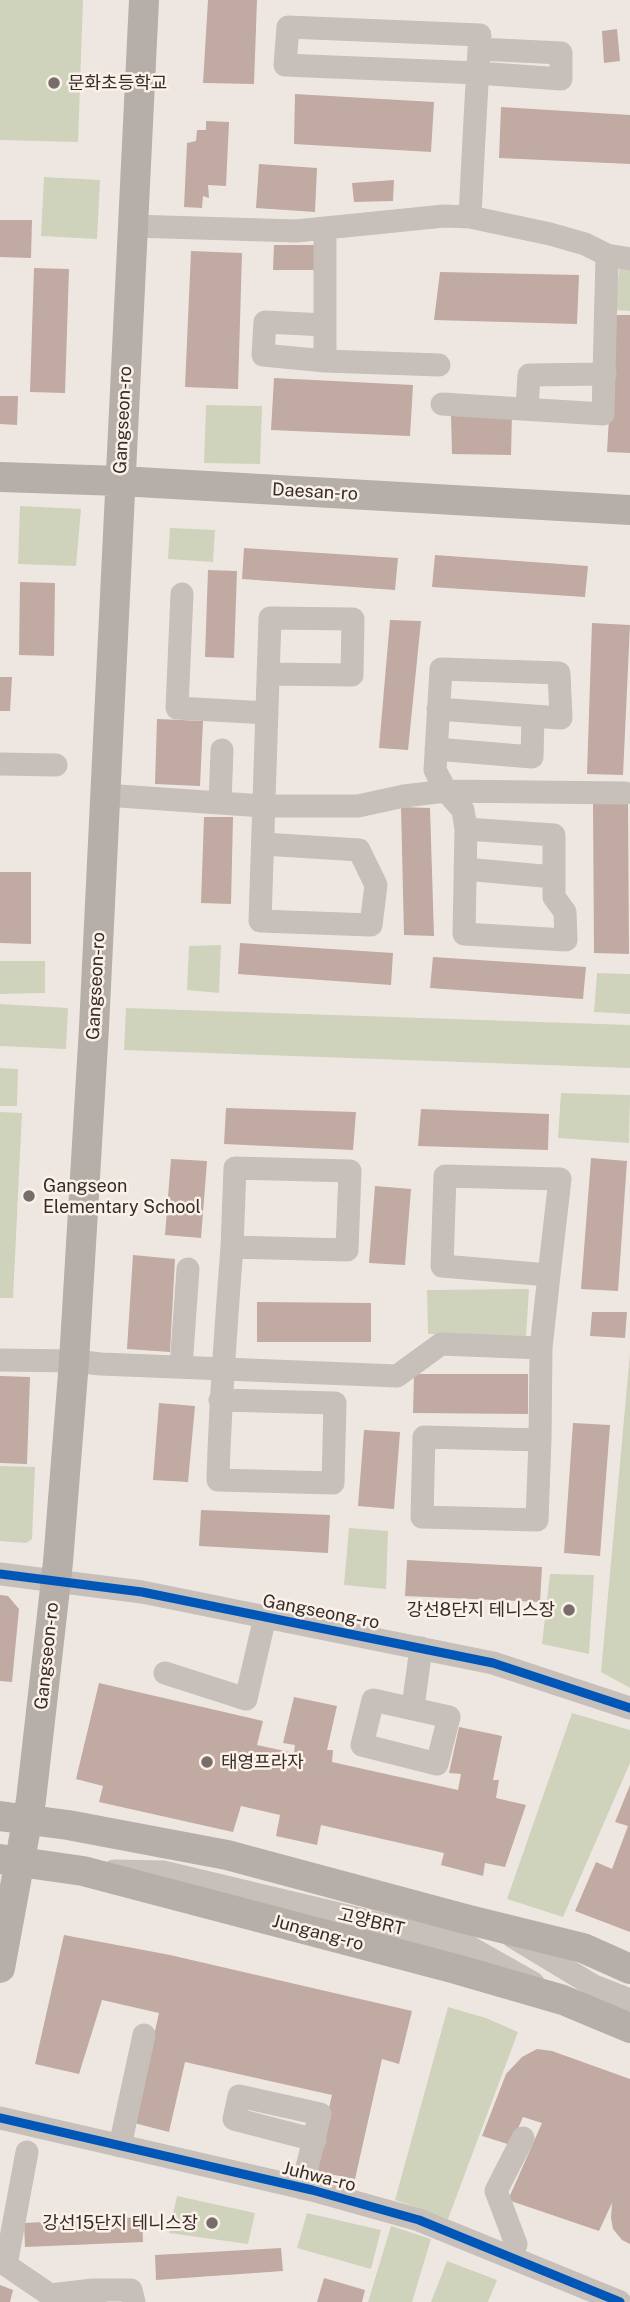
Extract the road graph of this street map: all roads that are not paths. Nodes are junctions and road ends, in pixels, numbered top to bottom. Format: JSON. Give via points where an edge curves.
{"nodes":[{"id":1,"x":144,"y":0,"type":"edge"},
{"id":2,"x":479,"y":49,"type":"junction"},
{"id":3,"x":478,"y":73,"type":"junction"},
{"id":4,"x":470,"y":217,"type":"junction"},
{"id":5,"x":133,"y":226,"type":"junction"},
{"id":6,"x":325,"y":228,"type":"junction"},
{"id":7,"x":607,"y":255,"type":"junction"},
{"id":8,"x":630,"y":259,"type":"edge"},
{"id":9,"x":325,"y":325,"type":"junction"},
{"id":10,"x":325,"y":360,"type":"junction"},
{"id":11,"x":439,"y":365,"type":"dead end"},
{"id":12,"x":605,"y":374,"type":"junction"},
{"id":13,"x":442,"y":404,"type":"dead end"},
{"id":14,"x":527,"y":409,"type":"junction"},
{"id":15,"x":0,"y":477,"type":"edge"},
{"id":16,"x":120,"y":481,"type":"junction"},
{"id":17,"x":630,"y":510,"type":"edge"},
{"id":18,"x":183,"y":594,"type":"dead end"},
{"id":19,"x":268,"y":674,"type":"dead end"},
{"id":20,"x":438,"y":709,"type":"junction"},
{"id":21,"x":267,"y":713,"type":"junction"},
{"id":22,"x":533,"y":716,"type":"junction"},
{"id":23,"x":436,"y":749,"type":"junction"},
{"id":24,"x":222,"y":750,"type":"dead end"},
{"id":25,"x":0,"y":764,"type":"edge"},
{"id":26,"x":56,"y":765,"type":"dead end"},
{"id":27,"x":446,"y":791,"type":"junction"},
{"id":28,"x":625,"y":793,"type":"dead end"},
{"id":29,"x":105,"y":795,"type":"junction"},
{"id":30,"x":220,"y":803,"type":"junction"},
{"id":31,"x":264,"y":806,"type":"junction"},
{"id":32,"x":466,"y":829,"type":"junction"},
{"id":33,"x":263,"y":844,"type":"junction"},
{"id":34,"x":465,"y":869,"type":"junction"},
{"id":35,"x":554,"y":877,"type":"junction"},
{"id":36,"x":232,"y":1247,"type":"junction"},
{"id":37,"x":188,"y":1269,"type":"dead end"},
{"id":38,"x":549,"y":1275,"type":"junction"},
{"id":39,"x":541,"y":1348,"type":"junction"},
{"id":40,"x":0,"y":1360,"type":"edge"},
{"id":41,"x":75,"y":1361,"type":"junction"},
{"id":42,"x":181,"y":1367,"type":"junction"},
{"id":43,"x":222,"y":1369,"type":"junction"},
{"id":44,"x":220,"y":1400,"type":"junction"},
{"id":45,"x":540,"y":1440,"type":"junction"},
{"id":46,"x":0,"y":1574,"type":"edge"},
{"id":47,"x":56,"y":1580,"type":"junction"},
{"id":48,"x":265,"y":1617,"type":"junction"},
{"id":49,"x":421,"y":1648,"type":"junction"},
{"id":50,"x":165,"y":1673,"type":"dead end"},
{"id":51,"x":413,"y":1707,"type":"dead end"},
{"id":52,"x":630,"y":1708,"type":"edge"},
{"id":53,"x":14,"y":1818,"type":"edge"},
{"id":54,"x":11,"y":1860,"type":"edge"},
{"id":55,"x":491,"y":1925,"type":"junction"},
{"id":56,"x":0,"y":1968,"type":"edge"},
{"id":57,"x":630,"y":1969,"type":"edge"},
{"id":58,"x":630,"y":2000,"type":"edge"},
{"id":59,"x":630,"y":2028,"type":"edge"},
{"id":60,"x":144,"y":2035,"type":"dead end"},
{"id":61,"x":0,"y":2118,"type":"edge"},
{"id":62,"x":523,"y":2138,"type":"dead end"},
{"id":63,"x":315,"y":2140,"type":"dead end"},
{"id":64,"x":120,"y":2146,"type":"junction"},
{"id":65,"x":27,"y":2152,"type":"dead end"},
{"id":66,"x":302,"y":2188,"type":"junction"},
{"id":67,"x":511,"y":2257,"type":"junction"},
{"id":68,"x":94,"y":2296,"type":"edge"},
{"id":69,"x":134,"y":2302,"type":"edge"},
{"id":70,"x":620,"y":2302,"type":"edge"}],
"edges":[{"from":1,"to":5,"type":"main road","name":"Gangseon-ro"},
{"from":2,"to":3,"type":"street"},
{"from":2,"to":3,"type":"street","via":[[561,53],[561,79]]},
{"from":2,"to":3,"type":"street","via":[[480,35],[288,27],[285,65]]},
{"from":3,"to":4,"type":"street"},
{"from":4,"to":6,"type":"street"},
{"from":4,"to":7,"type":"street","via":[[550,234]]},
{"from":5,"to":6,"type":"street"},
{"from":5,"to":16,"type":"main road","name":"Gangseon-ro"},
{"from":6,"to":9,"type":"street"},
{"from":7,"to":8,"type":"street"},
{"from":7,"to":12,"type":"street"},
{"from":9,"to":10,"type":"street"},
{"from":9,"to":10,"type":"street","via":[[265,322],[263,355]]},
{"from":10,"to":11,"type":"street"},
{"from":12,"to":14,"type":"street","via":[[529,375]]},
{"from":12,"to":14,"type":"street","via":[[603,414]]},
{"from":13,"to":14,"type":"street"},
{"from":15,"to":16,"type":"main road","name":"Daesan-ro"},
{"from":16,"to":17,"type":"main road","name":"Daesan-ro"},
{"from":16,"to":29,"type":"main road","name":"Gangseon-ro"},
{"from":18,"to":21,"type":"street","via":[[177,708]]},
{"from":19,"to":21,"type":"street"},
{"from":20,"to":22,"type":"street"},
{"from":20,"to":22,"type":"street","via":[[440,668],[559,673],[561,718]]},
{"from":20,"to":23,"type":"street"},
{"from":21,"to":31,"type":"street"},
{"from":22,"to":23,"type":"street","via":[[532,757]]},
{"from":23,"to":27,"type":"street","via":[[435,770]]},
{"from":24,"to":30,"type":"street"},
{"from":25,"to":26,"type":"street"},
{"from":27,"to":28,"type":"street"},
{"from":27,"to":31,"type":"street","via":[[358,806]]},
{"from":27,"to":32,"type":"street","via":[[463,810]]},
{"from":29,"to":30,"type":"street"},
{"from":29,"to":41,"type":"main road","name":"Gangseon-ro"},
{"from":30,"to":31,"type":"street"},
{"from":31,"to":33,"type":"street"},
{"from":32,"to":34,"type":"street"},
{"from":32,"to":35,"type":"street","via":[[554,835]]},
{"from":33,"to":33,"type":"street","via":[[260,921],[371,925],[376,885],[359,850]]},
{"from":34,"to":35,"type":"street"},
{"from":34,"to":35,"type":"street","via":[[464,934],[566,940],[565,912],[554,897]]},
{"from":36,"to":36,"type":"street","via":[[347,1250],[350,1171],[235,1168]]},
{"from":36,"to":43,"type":"street"},
{"from":37,"to":42,"type":"street"},
{"from":38,"to":38,"type":"street","via":[[560,1179],[445,1176],[442,1266]]},
{"from":38,"to":39,"type":"street"},
{"from":39,"to":43,"type":"street","via":[[441,1344],[397,1376]]},
{"from":39,"to":45,"type":"street"},
{"from":40,"to":41,"type":"street"},
{"from":41,"to":42,"type":"street"},
{"from":41,"to":47,"type":"main road","name":"Gangseon-ro"},
{"from":42,"to":43,"type":"street"},
{"from":43,"to":44,"type":"street"},
{"from":44,"to":44,"type":"street","via":[[218,1480],[333,1483],[335,1404]]},
{"from":45,"to":45,"type":"street","via":[[424,1437],[422,1517],[537,1520]]},
{"from":46,"to":47,"type":"street","name":"Gangseong-ro"},
{"from":47,"to":48,"type":"street","name":"Gangseong-ro"},
{"from":47,"to":53,"type":"main road","name":"Gangseon-ro","via":[[31,1800]]},
{"from":48,"to":49,"type":"street","name":"Gangseong-ro"},
{"from":48,"to":50,"type":"street","via":[[246,1699]]},
{"from":49,"to":51,"type":"street"},
{"from":49,"to":52,"type":"street","name":"Gangseong-ro","via":[[493,1663]]},
{"from":53,"to":54,"type":"main road","name":"Gangseon-ro"},
{"from":53,"to":55,"type":"main road","via":[[227,1855]]},
{"from":54,"to":56,"type":"main road","name":"Gangseon-ro"},
{"from":54,"to":59,"type":"main road","name":"Jungang-ro","via":[[83,1871],[456,1969],[563,2000]]},
{"from":55,"to":57,"type":"main road","via":[[583,1948]]},
{"from":55,"to":58,"type":"street","via":[[594,1986]]},
{"from":60,"to":64,"type":"street"},
{"from":61,"to":64,"type":"street","name":"Juhwa-ro"},
{"from":62,"to":67,"type":"street","via":[[496,2190],[516,2244]]},
{"from":63,"to":66,"type":"street"},
{"from":64,"to":66,"type":"street","name":"Juhwa-ro"},
{"from":65,"to":68,"type":"street","via":[[6,2266],[50,2295]]},
{"from":66,"to":67,"type":"street","name":"Juhwa-ro","via":[[419,2220]]},
{"from":67,"to":70,"type":"street","name":"Juhwa-ro"},
{"from":68,"to":69,"type":"street","via":[[131,2290]]}]}
